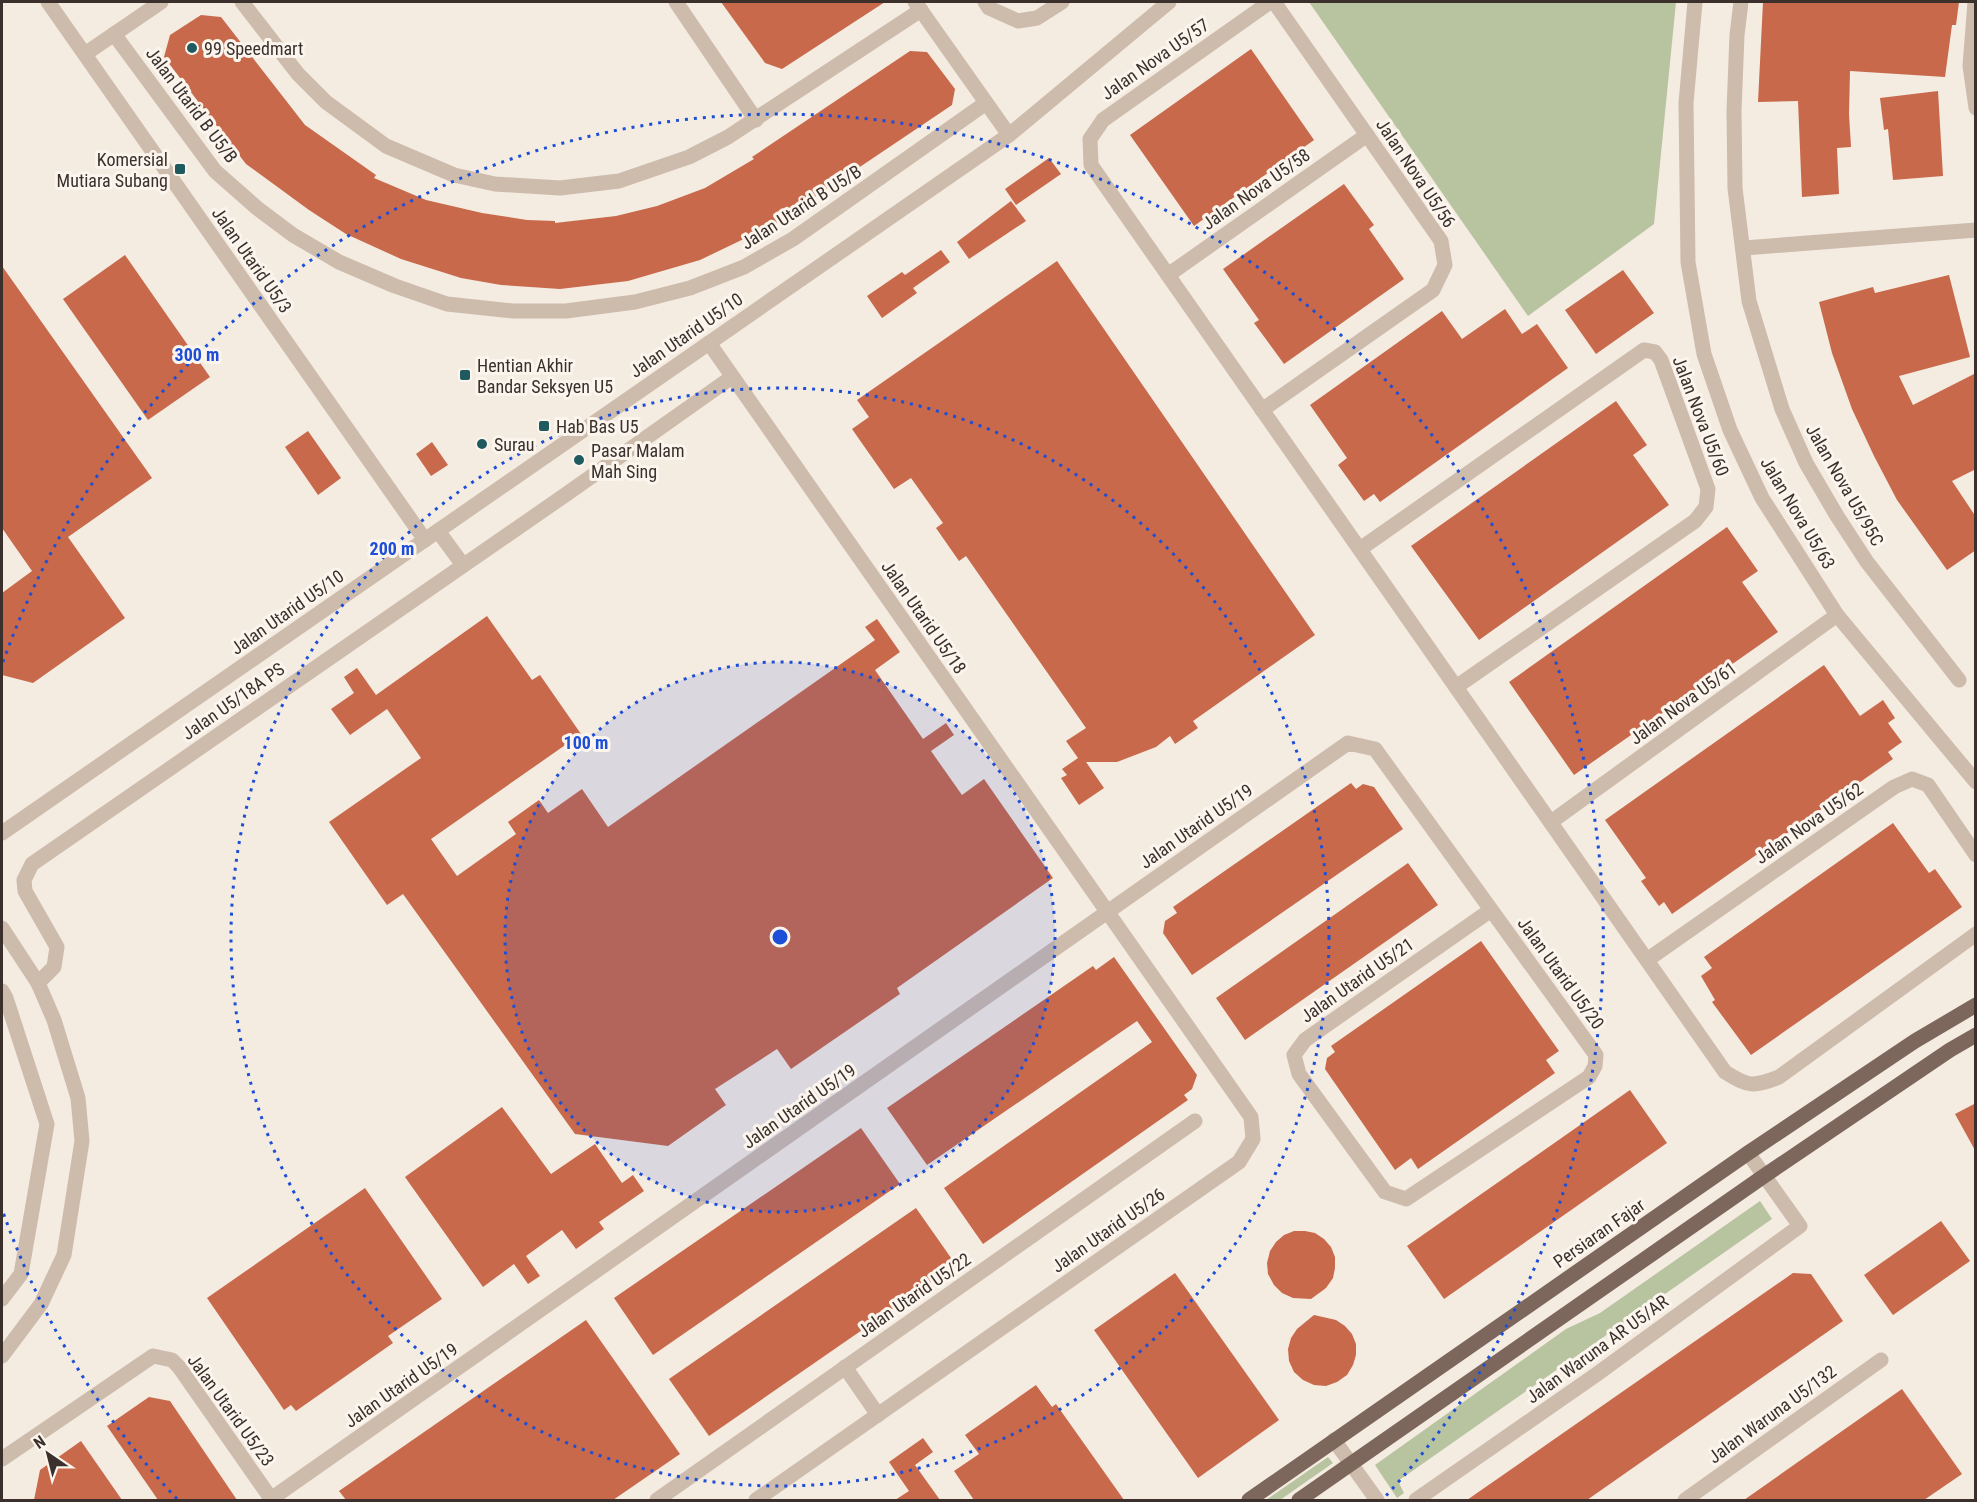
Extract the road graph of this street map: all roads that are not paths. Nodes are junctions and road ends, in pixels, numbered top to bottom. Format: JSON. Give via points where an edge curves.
{"nodes":[{"id":1,"x":48,"y":2,"type":"edge"},
{"id":2,"x":161,"y":2,"type":"edge"},
{"id":3,"x":242,"y":2,"type":"edge"},
{"id":4,"x":676,"y":2,"type":"edge"},
{"id":5,"x":985,"y":2,"type":"edge"},
{"id":6,"x":1062,"y":2,"type":"edge"},
{"id":7,"x":1169,"y":2,"type":"edge"},
{"id":8,"x":1272,"y":2,"type":"edge"},
{"id":9,"x":1695,"y":2,"type":"edge"},
{"id":10,"x":1741,"y":2,"type":"edge"},
{"id":11,"x":1975,"y":2,"type":"edge"},
{"id":12,"x":918,"y":6,"type":"edge"},
{"id":13,"x":114,"y":34,"type":"junction"},
{"id":14,"x":85,"y":54,"type":"junction"},
{"id":15,"x":1973,"y":66,"type":"edge"},
{"id":16,"x":986,"y":103,"type":"junction"},
{"id":17,"x":1976,"y":108,"type":"edge"},
{"id":18,"x":756,"y":120,"type":"junction"},
{"id":19,"x":1008,"y":135,"type":"junction"},
{"id":20,"x":1367,"y":135,"type":"junction"},
{"id":21,"x":1976,"y":230,"type":"edge"},
{"id":22,"x":1744,"y":248,"type":"junction"},
{"id":23,"x":1168,"y":275,"type":"junction"},
{"id":24,"x":709,"y":343,"type":"junction"},
{"id":25,"x":732,"y":376,"type":"junction"},
{"id":26,"x":1262,"y":410,"type":"junction"},
{"id":27,"x":438,"y":531,"type":"junction"},
{"id":28,"x":425,"y":540,"type":"junction"},
{"id":29,"x":1360,"y":549,"type":"junction"},
{"id":30,"x":462,"y":565,"type":"junction"},
{"id":31,"x":1837,"y":615,"type":"junction"},
{"id":32,"x":1959,"y":680,"type":"dead end"},
{"id":33,"x":1456,"y":687,"type":"junction"},
{"id":34,"x":1348,"y":743,"type":"joint"},
{"id":35,"x":1976,"y":782,"type":"edge"},
{"id":36,"x":1551,"y":822,"type":"junction"},
{"id":37,"x":2,"y":833,"type":"edge"},
{"id":38,"x":1976,"y":855,"type":"edge"},
{"id":39,"x":1491,"y":910,"type":"junction"},
{"id":40,"x":1108,"y":913,"type":"junction"},
{"id":41,"x":2,"y":928,"type":"edge"},
{"id":42,"x":1976,"y":934,"type":"edge"},
{"id":43,"x":1647,"y":960,"type":"junction"},
{"id":44,"x":38,"y":983,"type":"junction"},
{"id":45,"x":2,"y":992,"type":"edge"},
{"id":46,"x":1976,"y":1005,"type":"edge"},
{"id":47,"x":1976,"y":1035,"type":"edge"},
{"id":48,"x":1195,"y":1121,"type":"dead end"},
{"id":49,"x":1340,"y":1132,"type":"joint"},
{"id":50,"x":1748,"y":1153,"type":"junction"},
{"id":51,"x":1764,"y":1176,"type":"junction"},
{"id":52,"x":2,"y":1299,"type":"edge"},
{"id":53,"x":2,"y":1356,"type":"edge"},
{"id":54,"x":1881,"y":1360,"type":"dead end"},
{"id":55,"x":845,"y":1367,"type":"junction"},
{"id":56,"x":878,"y":1415,"type":"junction"},
{"id":57,"x":1334,"y":1440,"type":"junction"},
{"id":58,"x":2,"y":1459,"type":"edge"},
{"id":59,"x":1351,"y":1464,"type":"junction"},
{"id":60,"x":272,"y":1500,"type":"edge"},
{"id":61,"x":657,"y":1500,"type":"edge"},
{"id":62,"x":756,"y":1500,"type":"edge"},
{"id":63,"x":1249,"y":1500,"type":"edge"},
{"id":64,"x":1299,"y":1500,"type":"edge"},
{"id":65,"x":1377,"y":1500,"type":"edge"},
{"id":66,"x":1416,"y":1500,"type":"edge"},
{"id":67,"x":1685,"y":1500,"type":"edge"}],
"edges":[{"from":1,"to":14,"type":"street","name":"Jalan Utarid U5/3"},
{"from":2,"to":13,"type":"street"},
{"from":3,"to":18,"type":"street","via":[[298,74],[326,102],[386,146],[454,175],[495,184],[560,188],[619,181],[689,157]]},
{"from":4,"to":18,"type":"street"},
{"from":5,"to":6,"type":"street","via":[[989,8],[1018,21],[1038,18]]},
{"from":7,"to":19,"type":"street","name":"Jalan Utarid U5/10"},
{"from":8,"to":20,"type":"street","name":"Jalan Nova U5/56"},
{"from":8,"to":23,"type":"street","name":"Jalan Nova U5/57","via":[[1103,120],[1090,139],[1092,165]]},
{"from":9,"to":31,"type":"street","name":"Jalan Nova U5/63","via":[[1686,103],[1688,262],[1704,354],[1730,430],[1762,498]]},
{"from":10,"to":22,"type":"street","name":"Jalan Nova U5/95C","via":[[1734,111],[1735,188]]},
{"from":11,"to":15,"type":"street"},
{"from":12,"to":16,"type":"street"},
{"from":12,"to":18,"type":"street"},
{"from":13,"to":14,"type":"street"},
{"from":13,"to":16,"type":"street","name":"Jalan Utarid B U5/B","via":[[215,171],[292,235],[339,262],[447,304],[513,311],[566,311],[635,302],[690,288],[744,267],[793,239]]},
{"from":14,"to":28,"type":"street","name":"Jalan Utarid U5/3"},
{"from":15,"to":17,"type":"street"},
{"from":16,"to":19,"type":"street"},
{"from":19,"to":24,"type":"street","name":"Jalan Utarid U5/10"},
{"from":20,"to":23,"type":"street","name":"Jalan Nova U5/58"},
{"from":20,"to":26,"type":"street","name":"Jalan Nova U5/56","via":[[1441,241],[1445,266],[1432,290]]},
{"from":21,"to":22,"type":"street"},
{"from":22,"to":32,"type":"street","name":"Jalan Nova U5/95C","via":[[1749,301],[1782,409],[1806,463],[1868,562]]},
{"from":23,"to":26,"type":"street"},
{"from":24,"to":25,"type":"street","name":"Jalan Utarid U5/18"},
{"from":24,"to":27,"type":"street","name":"Jalan Utarid U5/10"},
{"from":25,"to":30,"type":"street","name":"Jalan U5/18A PS"},
{"from":25,"to":40,"type":"street","name":"Jalan Utarid U5/18"},
{"from":26,"to":29,"type":"street"},
{"from":27,"to":28,"type":"street","name":"Jalan Utarid U5/10"},
{"from":27,"to":30,"type":"street"},
{"from":28,"to":37,"type":"street","name":"Jalan Utarid U5/10"},
{"from":29,"to":33,"type":"street"},
{"from":29,"to":33,"type":"street","name":"Jalan Nova U5/60","via":[[1644,351],[1655,352],[1661,360],[1708,489],[1706,507],[1695,521]]},
{"from":30,"to":44,"type":"street","name":"Jalan U5/18A PS","via":[[32,864],[24,880],[25,891],[57,946],[54,967]]},
{"from":31,"to":35,"type":"street","name":"Jalan Nova U5/63"},
{"from":31,"to":36,"type":"street","name":"Jalan Nova U5/61"},
{"from":33,"to":36,"type":"street"},
{"from":34,"to":39,"type":"street","name":"Jalan Utarid U5/20","via":[[1376,748]]},
{"from":34,"to":40,"type":"street","name":"Jalan Utarid U5/19"},
{"from":36,"to":43,"type":"street"},
{"from":38,"to":43,"type":"street","name":"Jalan Nova U5/62","via":[[1928,785],[1912,779],[1894,787]]},
{"from":39,"to":49,"type":"street","name":"Jalan Utarid U5/21","via":[[1305,1040],[1294,1055],[1299,1074]]},
{"from":39,"to":49,"type":"street","name":"Jalan Utarid U5/20","via":[[1596,1055],[1589,1077],[1406,1199],[1385,1192]]},
{"from":40,"to":56,"type":"street","name":"Jalan Utarid U5/26","via":[[1251,1117],[1253,1139],[1239,1162]]},
{"from":40,"to":60,"type":"street","name":"Jalan Utarid U5/19"},
{"from":41,"to":44,"type":"street"},
{"from":42,"to":43,"type":"street","via":[[1779,1077],[1760,1084],[1743,1084],[1725,1072]]},
{"from":44,"to":53,"type":"street","via":[[78,1098],[82,1141],[64,1255],[41,1304]]},
{"from":45,"to":52,"type":"street","via":[[47,1124],[21,1274]]},
{"from":46,"to":50,"type":"main road","name":"Persiaran Fajar","via":[[1915,1041]]},
{"from":47,"to":51,"type":"main road"},
{"from":48,"to":55,"type":"street","name":"Jalan Utarid U5/22"},
{"from":50,"to":51,"type":"street"},
{"from":50,"to":57,"type":"main road","name":"Persiaran Fajar"},
{"from":51,"to":59,"type":"main road"},
{"from":51,"to":66,"type":"street","name":"Jalan Waruna AR U5/AR","via":[[1800,1226]]},
{"from":54,"to":67,"type":"street","name":"Jalan Waruna U5/132"},
{"from":55,"to":56,"type":"street"},
{"from":55,"to":61,"type":"street","name":"Jalan Utarid U5/22"},
{"from":56,"to":62,"type":"street","name":"Jalan Utarid U5/26"},
{"from":57,"to":59,"type":"street"},
{"from":57,"to":63,"type":"main road","name":"Persiaran Fajar"},
{"from":58,"to":60,"type":"street","name":"Jalan Utarid U5/23","via":[[153,1356],[172,1360],[179,1367]]},
{"from":59,"to":64,"type":"main road"},
{"from":59,"to":65,"type":"street"}]}
